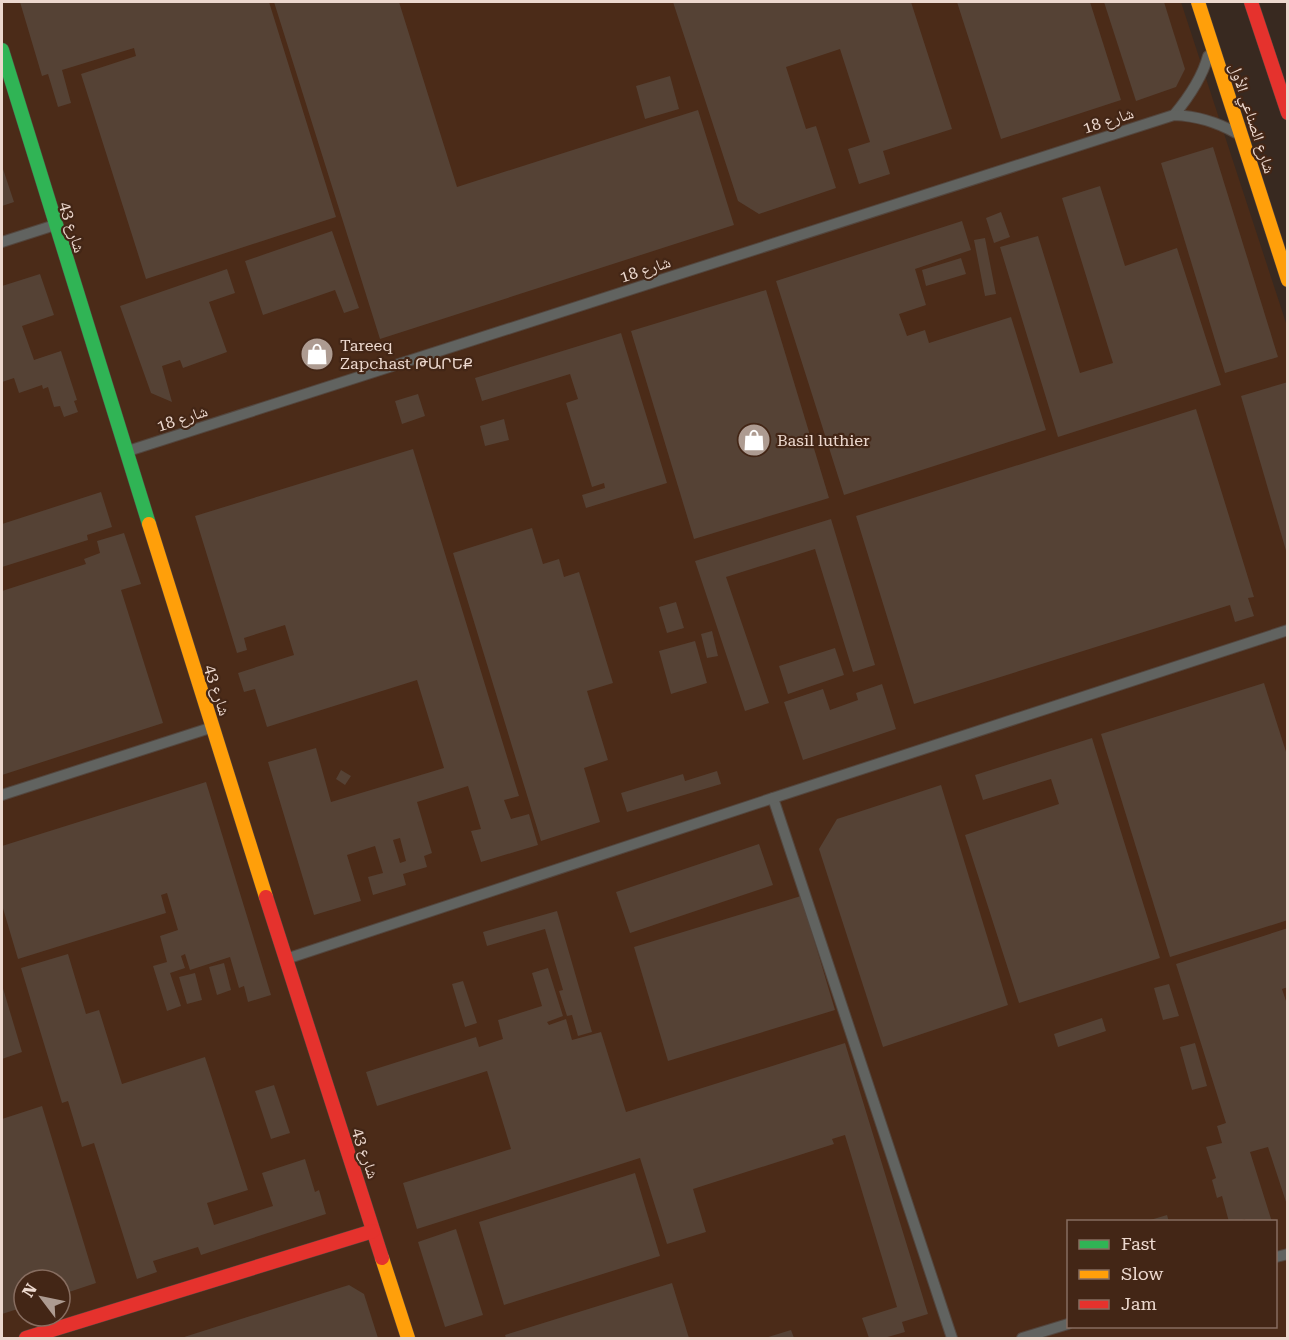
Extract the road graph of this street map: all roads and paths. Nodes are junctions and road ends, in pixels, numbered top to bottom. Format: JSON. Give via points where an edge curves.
{"nodes":[{"id":1,"x":1198,"y":2,"type":"edge"},
{"id":2,"x":1251,"y":2,"type":"edge"},
{"id":3,"x":1211,"y":44,"type":"junction"},
{"id":4,"x":2,"y":50,"type":"edge"},
{"id":5,"x":1283,"y":86,"type":"edge"},
{"id":6,"x":1287,"y":113,"type":"edge"},
{"id":7,"x":1174,"y":115,"type":"junction"},
{"id":8,"x":1241,"y":137,"type":"junction"},
{"id":9,"x":55,"y":225,"type":"junction"},
{"id":10,"x":2,"y":242,"type":"edge"},
{"id":11,"x":1287,"y":280,"type":"edge"},
{"id":12,"x":125,"y":452,"type":"junction"},
{"id":13,"x":1287,"y":630,"type":"edge"},
{"id":14,"x":212,"y":728,"type":"junction"},
{"id":15,"x":2,"y":795,"type":"edge"},
{"id":16,"x":773,"y":798,"type":"junction"},
{"id":17,"x":286,"y":959,"type":"junction"},
{"id":18,"x":373,"y":1231,"type":"junction"},
{"id":19,"x":1067,"y":1324,"type":"edge"},
{"id":20,"x":26,"y":1338,"type":"edge"},
{"id":21,"x":408,"y":1338,"type":"edge"},
{"id":22,"x":952,"y":1338,"type":"edge"},
{"id":23,"x":1022,"y":1338,"type":"edge"}],
"edges":[{"from":1,"to":3,"type":"street","name":"شارع الصناعي الأول"},
{"from":2,"to":5,"type":"street","name":"شارع الصناعي الأول"},
{"from":3,"to":7,"type":"lane","via":[[1194,89]]},
{"from":3,"to":8,"type":"street","name":"شارع الصناعي الأول"},
{"from":4,"to":9,"type":"street","name":"شارع 43"},
{"from":5,"to":6,"type":"street","name":"شارع الصناعي الأول"},
{"from":7,"to":8,"type":"lane","name":"شارع 18","via":[[1216,123]]},
{"from":7,"to":12,"type":"lane","name":"شارع 18"},
{"from":8,"to":11,"type":"street","name":"شارع الصناعي الأول"},
{"from":9,"to":10,"type":"lane"},
{"from":9,"to":12,"type":"street","name":"شارع 43"},
{"from":12,"to":14,"type":"street","name":"شارع 43"},
{"from":13,"to":16,"type":"lane"},
{"from":14,"to":15,"type":"lane"},
{"from":14,"to":17,"type":"street","name":"شارع 43"},
{"from":16,"to":17,"type":"lane"},
{"from":16,"to":22,"type":"lane"},
{"from":17,"to":18,"type":"street","name":"شارع 43"},
{"from":18,"to":20,"type":"street"},
{"from":18,"to":21,"type":"street","name":"شارع 43"},
{"from":19,"to":23,"type":"lane"}]}
